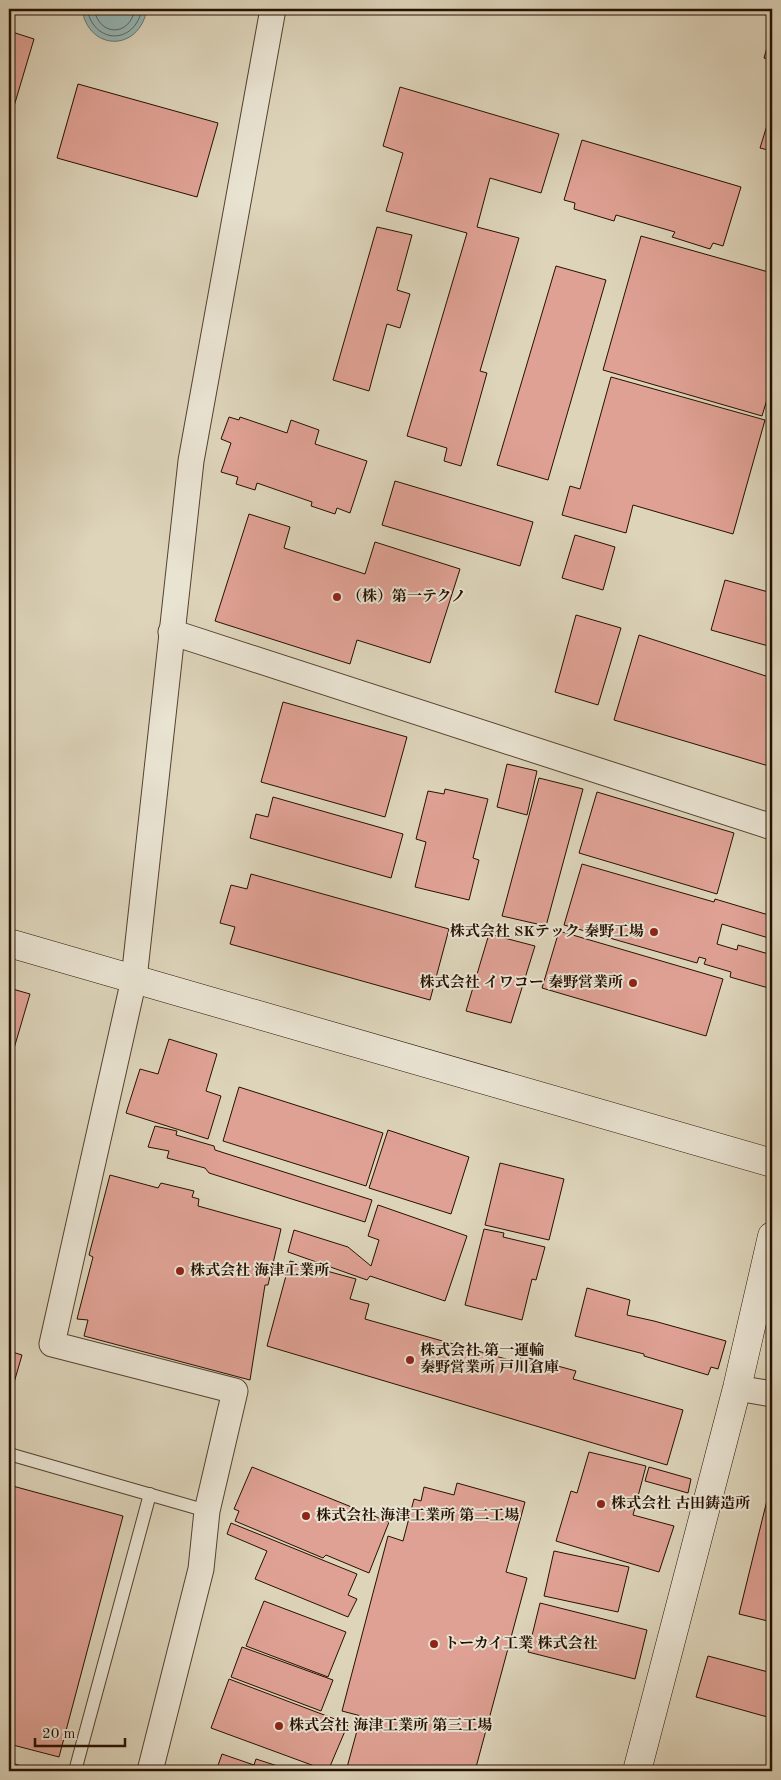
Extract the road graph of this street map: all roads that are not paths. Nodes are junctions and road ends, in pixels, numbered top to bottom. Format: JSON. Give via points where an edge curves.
{"nodes":[{"id":1,"x":273,"y":9,"type":"edge"},
{"id":2,"x":171,"y":632,"type":"junction"},
{"id":3,"x":772,"y":827,"type":"edge"},
{"id":4,"x":9,"y":943,"type":"edge"},
{"id":5,"x":134,"y":979,"type":"junction"},
{"id":6,"x":772,"y":1163,"type":"edge"},
{"id":7,"x":772,"y":1236,"type":"edge"},
{"id":8,"x":737,"y":1388,"type":"junction"},
{"id":9,"x":772,"y":1394,"type":"edge"},
{"id":10,"x":9,"y":1454,"type":"edge"},
{"id":11,"x":150,"y":1494,"type":"junction"},
{"id":12,"x":207,"y":1511,"type":"junction"},
{"id":13,"x":9,"y":1769,"type":"edge"},
{"id":14,"x":16,"y":1771,"type":"edge"},
{"id":15,"x":75,"y":1771,"type":"edge"},
{"id":16,"x":150,"y":1771,"type":"edge"},
{"id":17,"x":637,"y":1771,"type":"edge"}],
"edges":[{"from":1,"to":2,"type":"street","via":[[191,461]]},
{"from":2,"to":3,"type":"street"},
{"from":2,"to":5,"type":"street"},
{"from":4,"to":5,"type":"street"},
{"from":5,"to":6,"type":"street"},
{"from":5,"to":12,"type":"street","via":[[52,1344],[235,1391]]},
{"from":7,"to":8,"type":"street"},
{"from":8,"to":9,"type":"street"},
{"from":8,"to":17,"type":"street"},
{"from":10,"to":11,"type":"lane"},
{"from":11,"to":12,"type":"lane"},
{"from":11,"to":15,"type":"lane"},
{"from":12,"to":16,"type":"street","via":[[201,1569]]},
{"from":13,"to":14,"type":"lane"}]}
